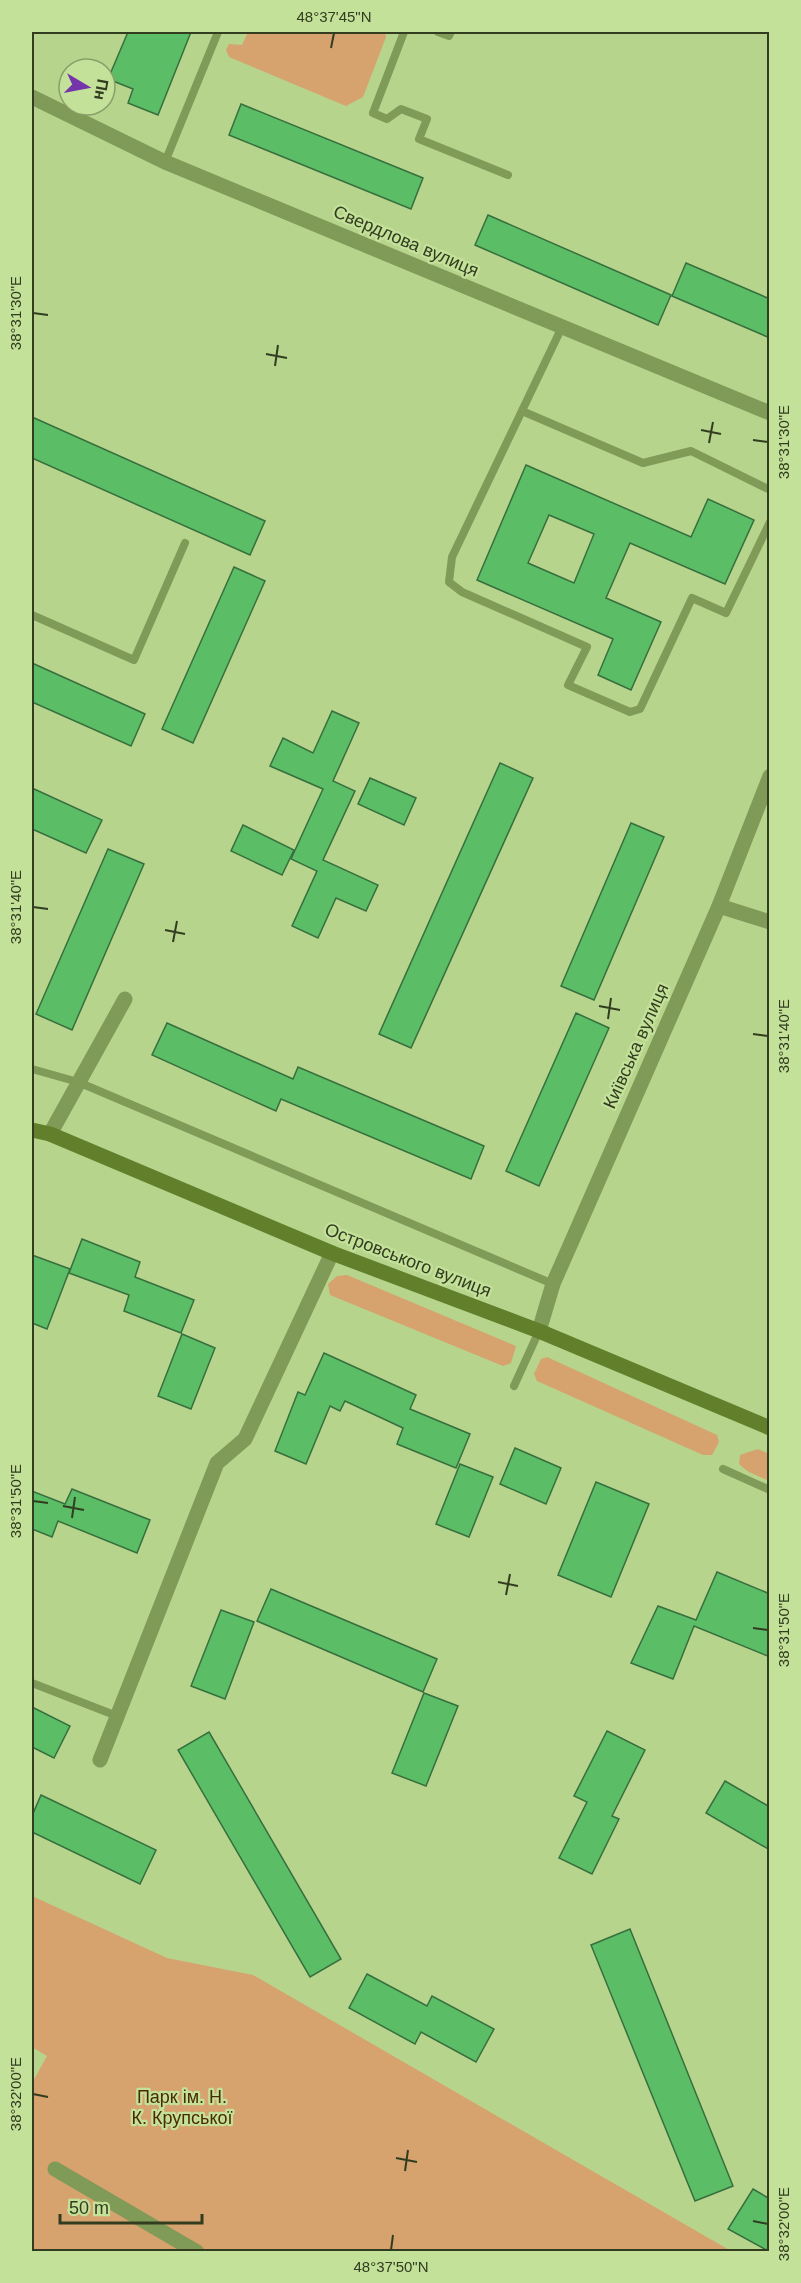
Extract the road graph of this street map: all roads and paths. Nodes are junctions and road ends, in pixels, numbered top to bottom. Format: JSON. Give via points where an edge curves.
{"nodes":[{"id":1,"x":218,"y":32,"type":"edge"},
{"id":2,"x":404,"y":32,"type":"edge"},
{"id":3,"x":438,"y":32,"type":"edge"},
{"id":4,"x":451,"y":32,"type":"edge"},
{"id":5,"x":32,"y":97,"type":"edge"},
{"id":6,"x":165,"y":162,"type":"junction"},
{"id":7,"x":508,"y":175,"type":"dead end"},
{"id":8,"x":562,"y":327,"type":"junction"},
{"id":9,"x":522,"y":411,"type":"junction"},
{"id":10,"x":770,"y":413,"type":"edge"},
{"id":11,"x":770,"y":490,"type":"edge"},
{"id":12,"x":770,"y":522,"type":"edge"},
{"id":13,"x":185,"y":543,"type":"dead end"},
{"id":14,"x":32,"y":615,"type":"edge"},
{"id":15,"x":770,"y":776,"type":"edge"},
{"id":16,"x":719,"y":906,"type":"junction"},
{"id":17,"x":770,"y":922,"type":"edge"},
{"id":18,"x":125,"y":999,"type":"dead end"},
{"id":19,"x":32,"y":1069,"type":"edge"},
{"id":20,"x":78,"y":1082,"type":"junction"},
{"id":21,"x":32,"y":1130,"type":"edge"},
{"id":22,"x":50,"y":1134,"type":"junction"},
{"id":23,"x":332,"y":1253,"type":"junction"},
{"id":24,"x":553,"y":1284,"type":"junction"},
{"id":25,"x":539,"y":1331,"type":"junction"},
{"id":26,"x":514,"y":1386,"type":"dead end"},
{"id":27,"x":770,"y":1428,"type":"edge"},
{"id":28,"x":723,"y":1469,"type":"dead end"},
{"id":29,"x":770,"y":1490,"type":"edge"},
{"id":30,"x":32,"y":1683,"type":"edge"},
{"id":31,"x":117,"y":1716,"type":"junction"},
{"id":32,"x":100,"y":1760,"type":"dead end"},
{"id":33,"x":55,"y":2169,"type":"dead end"},
{"id":34,"x":198,"y":2252,"type":"edge"}],
"edges":[{"from":1,"to":6,"type":"lane"},
{"from":2,"to":7,"type":"lane","via":[[373,113],[387,119],[401,109],[427,119],[419,139]]},
{"from":3,"to":4,"type":"lane","via":[[449,36]]},
{"from":5,"to":6,"type":"street","name":"Свердлова вулиця"},
{"from":6,"to":8,"type":"street","name":"Свердлова вулиця"},
{"from":8,"to":9,"type":"lane"},
{"from":8,"to":10,"type":"street","name":"Свердлова вулиця"},
{"from":9,"to":11,"type":"lane","via":[[643,463],[691,451]]},
{"from":9,"to":12,"type":"lane","via":[[452,557],[449,582],[462,592],[587,647],[568,685],[630,712],[640,709],[692,598],[726,613]]},
{"from":13,"to":14,"type":"lane","via":[[134,660]]},
{"from":15,"to":16,"type":"street","name":"Київська вулиця"},
{"from":16,"to":17,"type":"street"},
{"from":16,"to":24,"type":"street","name":"Київська вулиця"},
{"from":18,"to":20,"type":"street"},
{"from":19,"to":20,"type":"lane"},
{"from":20,"to":22,"type":"street"},
{"from":20,"to":24,"type":"lane"},
{"from":21,"to":22,"type":"main road","name":"Островського вулиця"},
{"from":22,"to":23,"type":"main road","name":"Островського вулиця"},
{"from":23,"to":25,"type":"main road","name":"Островського вулиця"},
{"from":23,"to":31,"type":"street","via":[[245,1439],[217,1463]]},
{"from":24,"to":25,"type":"street","name":"Київська вулиця"},
{"from":25,"to":26,"type":"lane"},
{"from":25,"to":27,"type":"main road","name":"Островського вулиця"},
{"from":28,"to":29,"type":"lane"},
{"from":30,"to":31,"type":"lane"},
{"from":31,"to":32,"type":"street"},
{"from":33,"to":34,"type":"street"}]}
